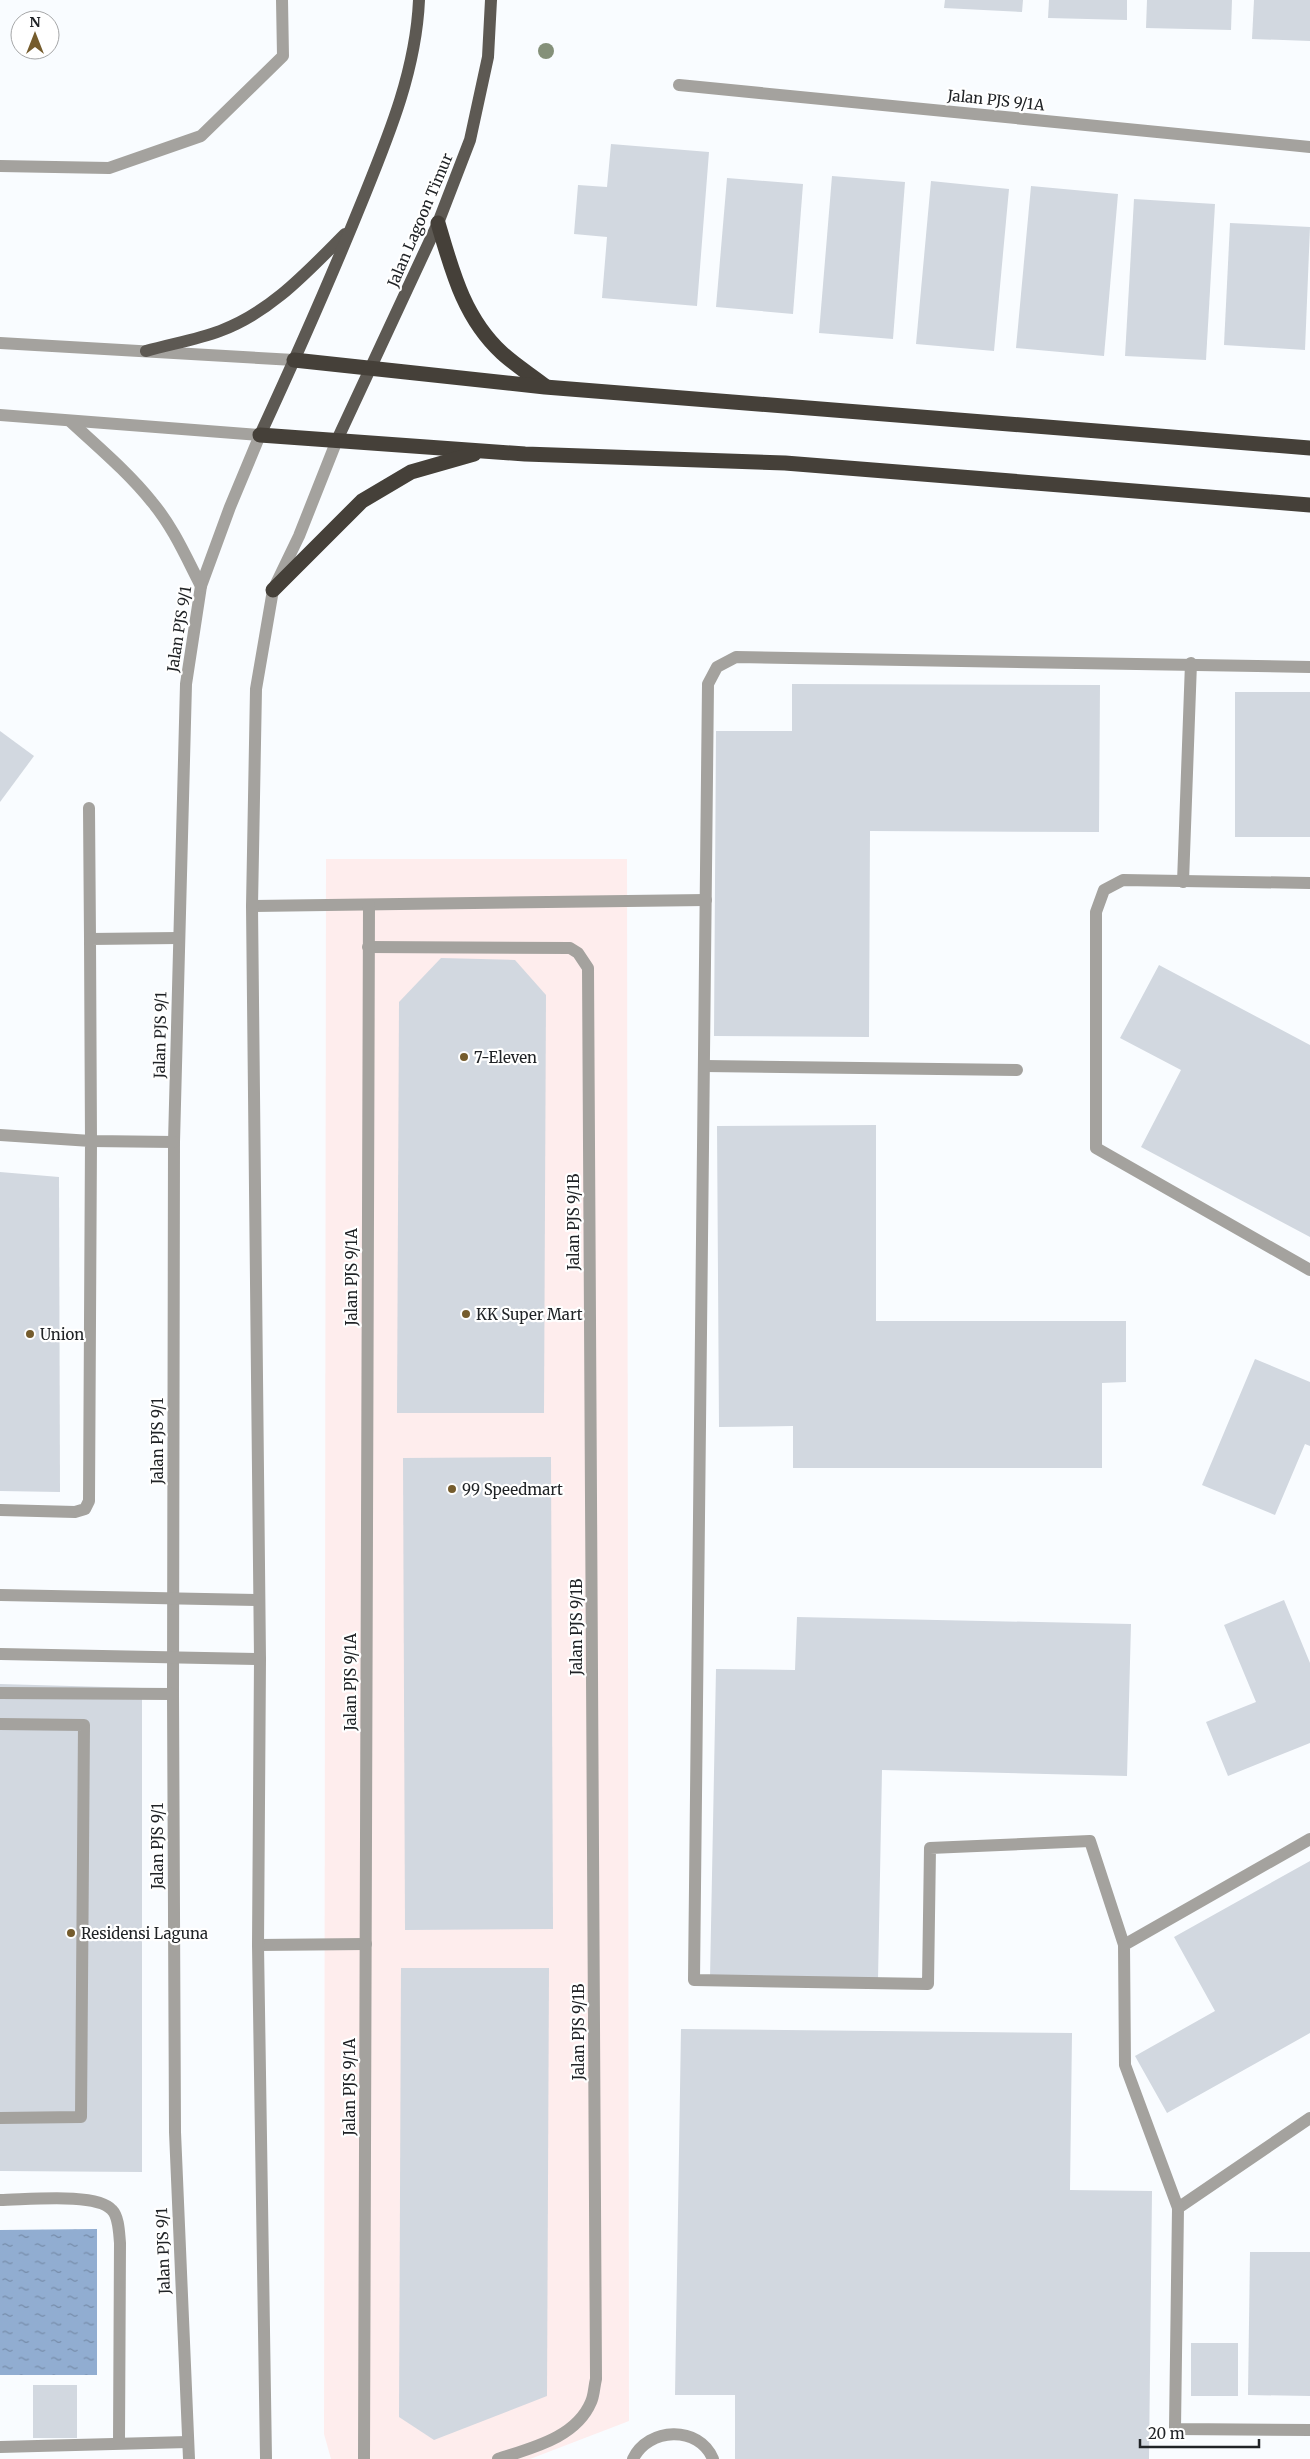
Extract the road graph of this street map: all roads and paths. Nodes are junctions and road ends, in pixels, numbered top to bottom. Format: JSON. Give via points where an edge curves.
{"nodes":[{"id":1,"x":282,"y":0,"type":"edge"},
{"id":2,"x":419,"y":0,"type":"edge"},
{"id":3,"x":491,"y":0,"type":"edge"},
{"id":4,"x":679,"y":85,"type":"dead end"},
{"id":5,"x":1310,"y":146,"type":"edge"},
{"id":6,"x":0,"y":166,"type":"edge"},
{"id":7,"x":438,"y":224,"type":"junction"},
{"id":8,"x":351,"y":228,"type":"junction"},
{"id":9,"x":0,"y":343,"type":"edge"},
{"id":10,"x":146,"y":351,"type":"junction"},
{"id":11,"x":294,"y":360,"type":"junction"},
{"id":12,"x":372,"y":368,"type":"junction"},
{"id":13,"x":545,"y":387,"type":"junction"},
{"id":14,"x":0,"y":415,"type":"edge"},
{"id":15,"x":70,"y":421,"type":"junction"},
{"id":16,"x":260,"y":434,"type":"junction"},
{"id":17,"x":337,"y":440,"type":"junction"},
{"id":18,"x":1310,"y":448,"type":"edge"},
{"id":19,"x":485,"y":451,"type":"junction"},
{"id":20,"x":1310,"y":505,"type":"edge"},
{"id":21,"x":201,"y":586,"type":"junction"},
{"id":22,"x":273,"y":590,"type":"junction"},
{"id":23,"x":1191,"y":663,"type":"junction"},
{"id":24,"x":1310,"y":667,"type":"edge"},
{"id":25,"x":89,"y":808,"type":"dead end"},
{"id":26,"x":1183,"y":882,"type":"junction"},
{"id":27,"x":1310,"y":883,"type":"edge"},
{"id":28,"x":706,"y":900,"type":"junction"},
{"id":29,"x":369,"y":904,"type":"junction"},
{"id":30,"x":252,"y":906,"type":"junction"},
{"id":31,"x":178,"y":938,"type":"junction"},
{"id":32,"x":90,"y":939,"type":"junction"},
{"id":33,"x":368,"y":947,"type":"junction"},
{"id":34,"x":705,"y":1066,"type":"junction"},
{"id":35,"x":1017,"y":1070,"type":"dead end"},
{"id":36,"x":0,"y":1135,"type":"edge"},
{"id":37,"x":92,"y":1141,"type":"junction"},
{"id":38,"x":174,"y":1142,"type":"junction"},
{"id":39,"x":1310,"y":1270,"type":"edge"},
{"id":40,"x":0,"y":1510,"type":"edge"},
{"id":41,"x":0,"y":1595,"type":"edge"},
{"id":42,"x":174,"y":1599,"type":"junction"},
{"id":43,"x":259,"y":1600,"type":"junction"},
{"id":44,"x":0,"y":1654,"type":"edge"},
{"id":45,"x":173,"y":1658,"type":"junction"},
{"id":46,"x":260,"y":1659,"type":"junction"},
{"id":47,"x":0,"y":1693,"type":"edge"},
{"id":48,"x":173,"y":1694,"type":"junction"},
{"id":49,"x":0,"y":1724,"type":"edge"},
{"id":50,"x":1310,"y":1839,"type":"edge"},
{"id":51,"x":366,"y":1944,"type":"junction"},
{"id":52,"x":258,"y":1945,"type":"junction"},
{"id":53,"x":1124,"y":1946,"type":"junction"},
{"id":54,"x":0,"y":2118,"type":"edge"},
{"id":55,"x":1310,"y":2118,"type":"edge"},
{"id":56,"x":0,"y":2200,"type":"edge"},
{"id":57,"x":1178,"y":2208,"type":"junction"},
{"id":58,"x":1310,"y":2430,"type":"edge"},
{"id":59,"x":119,"y":2442,"type":"junction"},
{"id":60,"x":188,"y":2442,"type":"junction"},
{"id":61,"x":0,"y":2447,"type":"edge"},
{"id":62,"x":189,"y":2459,"type":"edge"},
{"id":63,"x":266,"y":2459,"type":"edge"},
{"id":64,"x":364,"y":2459,"type":"edge"},
{"id":65,"x":498,"y":2459,"type":"edge"},
{"id":66,"x":633,"y":2459,"type":"edge"},
{"id":67,"x":713,"y":2459,"type":"edge"}],
"edges":[{"from":1,"to":6,"type":"street","via":[[283,56],[201,136],[109,168]]},
{"from":2,"to":8,"type":"main road","via":[[410,66],[396,116]]},
{"from":3,"to":7,"type":"main road","name":"Jalan Lagoon Timur","via":[[488,57],[470,140]]},
{"from":4,"to":5,"type":"street","name":"Jalan PJS 9/1A"},
{"from":7,"to":12,"type":"main road","name":"Jalan Lagoon Timur"},
{"from":7,"to":13,"type":"highway","via":[[455,282],[474,320],[501,353]]},
{"from":8,"to":10,"type":"main road","via":[[290,288],[260,312],[219,332]]},
{"from":8,"to":11,"type":"main road"},
{"from":9,"to":10,"type":"street"},
{"from":10,"to":11,"type":"street"},
{"from":11,"to":12,"type":"highway"},
{"from":11,"to":16,"type":"main road"},
{"from":12,"to":13,"type":"highway"},
{"from":12,"to":17,"type":"main road","name":"Jalan Lagoon Timur"},
{"from":13,"to":18,"type":"highway"},
{"from":14,"to":15,"type":"street"},
{"from":15,"to":16,"type":"street"},
{"from":15,"to":21,"type":"street","via":[[123,469],[153,503],[178,541]]},
{"from":16,"to":17,"type":"highway"},
{"from":16,"to":21,"type":"street","name":"Jalan PJS 9/1"},
{"from":17,"to":19,"type":"highway"},
{"from":17,"to":22,"type":"street","via":[[299,536]]},
{"from":19,"to":20,"type":"highway","via":[[785,463]]},
{"from":19,"to":22,"type":"highway","via":[[411,472],[362,501]]},
{"from":21,"to":31,"type":"street","name":"Jalan PJS 9/1","via":[[186,684]]},
{"from":22,"to":30,"type":"street","via":[[256,689]]},
{"from":23,"to":24,"type":"street"},
{"from":23,"to":26,"type":"street"},
{"from":23,"to":28,"type":"street","via":[[736,657],[717,667],[708,684]]},
{"from":25,"to":32,"type":"street"},
{"from":26,"to":27,"type":"street"},
{"from":26,"to":39,"type":"street","via":[[1123,880],[1104,890],[1096,912],[1096,1148]]},
{"from":28,"to":29,"type":"street"},
{"from":28,"to":34,"type":"street"},
{"from":29,"to":30,"type":"street"},
{"from":29,"to":33,"type":"street","name":"Jalan PJS 9/1A"},
{"from":30,"to":43,"type":"street"},
{"from":31,"to":32,"type":"street"},
{"from":31,"to":38,"type":"street","name":"Jalan PJS 9/1"},
{"from":32,"to":37,"type":"street"},
{"from":33,"to":51,"type":"street","name":"Jalan PJS 9/1A"},
{"from":33,"to":65,"type":"street","name":"Jalan PJS 9/1B","via":[[570,948],[588,968],[596,2379],[592,2402],[569,2430]]},
{"from":34,"to":35,"type":"street"},
{"from":34,"to":53,"type":"street","via":[[694,1980],[928,1984],[930,1848],[1090,1841]]},
{"from":36,"to":37,"type":"street"},
{"from":37,"to":38,"type":"street"},
{"from":37,"to":40,"type":"street","via":[[89,1501],[85,1509],[75,1512]]},
{"from":38,"to":42,"type":"street","name":"Jalan PJS 9/1"},
{"from":41,"to":42,"type":"street"},
{"from":42,"to":43,"type":"street"},
{"from":42,"to":45,"type":"street","name":"Jalan PJS 9/1"},
{"from":43,"to":46,"type":"street"},
{"from":44,"to":45,"type":"street"},
{"from":45,"to":46,"type":"street"},
{"from":45,"to":48,"type":"street","name":"Jalan PJS 9/1"},
{"from":46,"to":52,"type":"street"},
{"from":47,"to":48,"type":"street"},
{"from":48,"to":60,"type":"street","name":"Jalan PJS 9/1","via":[[174,2132]]},
{"from":49,"to":54,"type":"street","via":[[84,1725],[81,2117]]},
{"from":50,"to":53,"type":"street"},
{"from":51,"to":52,"type":"street"},
{"from":51,"to":64,"type":"street","name":"Jalan PJS 9/1A"},
{"from":52,"to":63,"type":"street"},
{"from":53,"to":57,"type":"street","via":[[1125,2065]]},
{"from":55,"to":57,"type":"street"},
{"from":56,"to":59,"type":"street","via":[[87,2198],[103,2202],[114,2211],[120,2243]]},
{"from":57,"to":58,"type":"street","via":[[1176,2429]]},
{"from":59,"to":60,"type":"street"},
{"from":59,"to":61,"type":"street"},
{"from":60,"to":62,"type":"street","name":"Jalan PJS 9/1"},
{"from":66,"to":67,"type":"street","via":[[646,2442],[673,2434],[688,2436],[702,2444]]}]}
